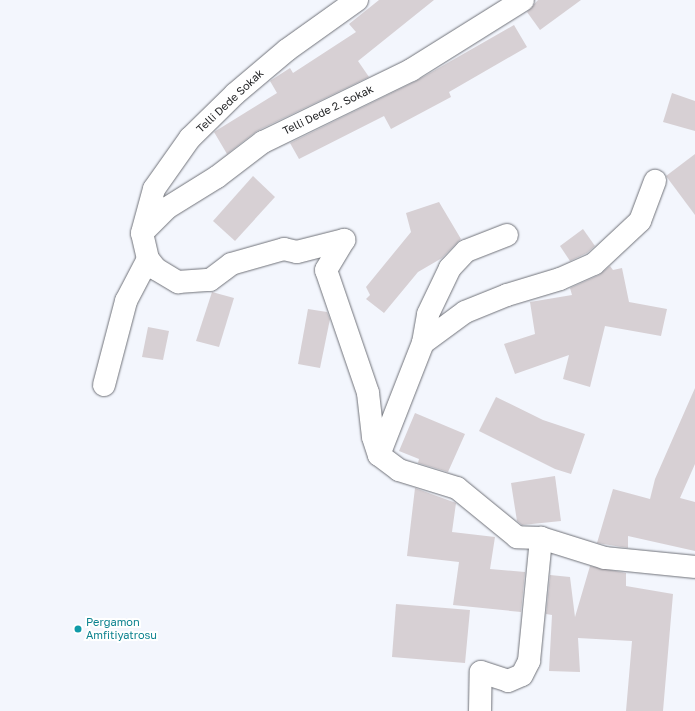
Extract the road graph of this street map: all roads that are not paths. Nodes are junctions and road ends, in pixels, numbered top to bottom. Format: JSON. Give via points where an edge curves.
{"nodes":[{"id":1,"x":357,"y":0,"type":"edge"},
{"id":2,"x":523,"y":0,"type":"edge"},
{"id":3,"x":655,"y":181,"type":"dead end"},
{"id":4,"x":142,"y":233,"type":"junction"},
{"id":5,"x":507,"y":235,"type":"dead end"},
{"id":6,"x":148,"y":259,"type":"junction"},
{"id":7,"x":423,"y":343,"type":"junction"},
{"id":8,"x":104,"y":385,"type":"dead end"},
{"id":9,"x":379,"y":455,"type":"junction"},
{"id":10,"x":541,"y":538,"type":"junction"},
{"id":11,"x":695,"y":567,"type":"edge"},
{"id":12,"x":480,"y":711,"type":"edge"}],
"edges":[{"from":1,"to":4,"type":"street","name":"Telli Dede Sokak","via":[[287,50],[235,94],[190,138],[154,189]]},
{"from":2,"to":4,"type":"street","name":"Telli Dede 2. Sokak","via":[[411,70],[263,142],[217,177],[167,208]]},
{"from":3,"to":7,"type":"street","via":[[640,221],[594,264],[560,279],[507,295],[464,312]]},
{"from":4,"to":6,"type":"street"},
{"from":5,"to":7,"type":"street","via":[[466,251],[450,268],[428,314]]},
{"from":6,"to":8,"type":"street","via":[[126,301]]},
{"from":6,"to":9,"type":"street","via":[[156,269],[178,282],[210,280],[231,264],[284,249],[297,252],[344,240],[326,270],[368,393],[373,437]]},
{"from":7,"to":9,"type":"street"},
{"from":9,"to":10,"type":"street","via":[[399,470],[457,488],[517,537]]},
{"from":10,"to":11,"type":"street","via":[[605,558]]},
{"from":10,"to":12,"type":"street","via":[[529,661],[522,675],[508,681],[481,672]]}]}
